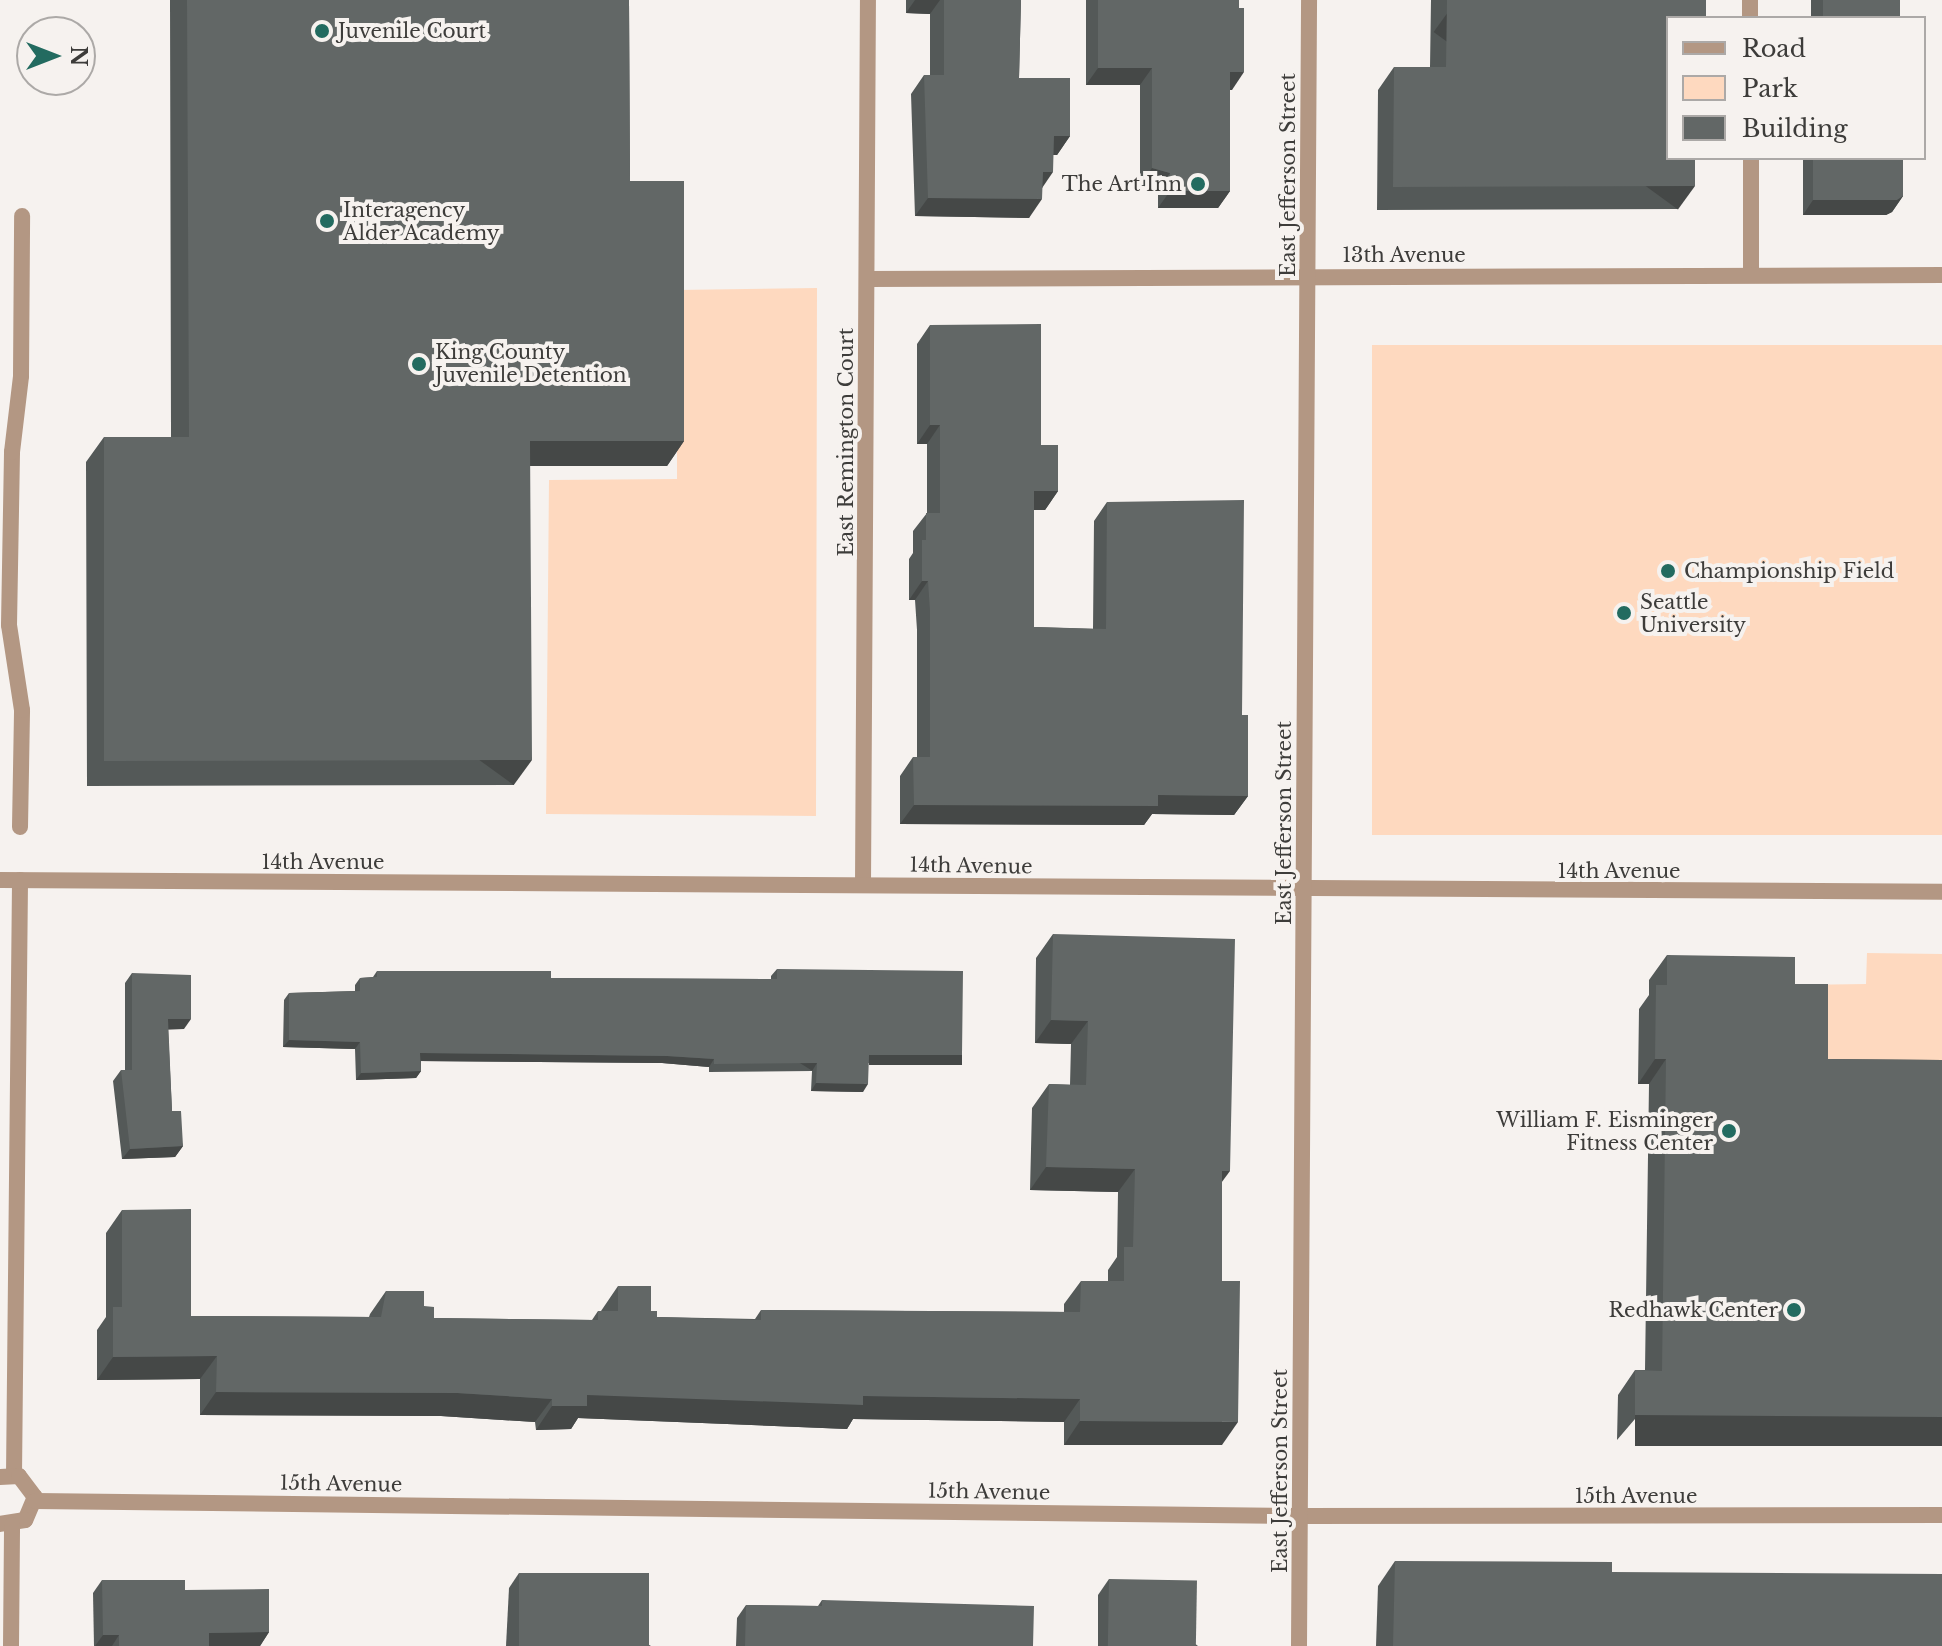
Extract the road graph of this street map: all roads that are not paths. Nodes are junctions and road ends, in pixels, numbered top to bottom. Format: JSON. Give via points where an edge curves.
{"nodes":[{"id":1,"x":868,"y":0,"type":"edge"},
{"id":2,"x":1309,"y":0,"type":"edge"},
{"id":3,"x":1751,"y":160,"type":"edge"},
{"id":4,"x":22,"y":216,"type":"dead end"},
{"id":5,"x":1751,"y":273,"type":"junction"},
{"id":6,"x":1942,"y":275,"type":"edge"},
{"id":7,"x":1307,"y":276,"type":"junction"},
{"id":8,"x":867,"y":279,"type":"junction"},
{"id":9,"x":20,"y":827,"type":"dead end"},
{"id":10,"x":0,"y":880,"type":"edge"},
{"id":11,"x":20,"y":880,"type":"junction"},
{"id":12,"x":863,"y":885,"type":"junction"},
{"id":13,"x":1304,"y":891,"type":"junction"},
{"id":14,"x":1942,"y":892,"type":"edge"},
{"id":15,"x":7,"y":1476,"type":"edge"},
{"id":16,"x":35,"y":1501,"type":"junction"},
{"id":17,"x":1942,"y":1515,"type":"edge"},
{"id":18,"x":1300,"y":1516,"type":"junction"},
{"id":19,"x":6,"y":1525,"type":"edge"},
{"id":20,"x":11,"y":1646,"type":"edge"},
{"id":21,"x":1299,"y":1646,"type":"edge"}],
"edges":[{"from":1,"to":8,"type":"street","name":"East Remington Court"},
{"from":2,"to":7,"type":"street","name":"East Jefferson Street"},
{"from":3,"to":5,"type":"street"},
{"from":4,"to":9,"type":"street","via":[[21,376],[12,452],[9,625],[22,710]]},
{"from":5,"to":6,"type":"street","name":"13th Avenue"},
{"from":5,"to":7,"type":"street","name":"13th Avenue"},
{"from":7,"to":8,"type":"street","name":"13th Avenue"},
{"from":7,"to":13,"type":"street","name":"East Jefferson Street"},
{"from":8,"to":12,"type":"street","name":"East Remington Court"},
{"from":10,"to":11,"type":"street","name":"14th Avenue"},
{"from":11,"to":12,"type":"street","name":"14th Avenue"},
{"from":11,"to":15,"type":"street"},
{"from":12,"to":13,"type":"street","name":"14th Avenue"},
{"from":13,"to":14,"type":"street","name":"14th Avenue"},
{"from":13,"to":18,"type":"street","name":"East Jefferson Street"},
{"from":15,"to":16,"type":"street","via":[[26,1481]]},
{"from":16,"to":18,"type":"street","name":"15th Avenue"},
{"from":16,"to":19,"type":"street","via":[[25,1520]]},
{"from":17,"to":18,"type":"street","name":"15th Avenue"},
{"from":18,"to":21,"type":"street","name":"East Jefferson Street"},
{"from":19,"to":20,"type":"street"}]}
